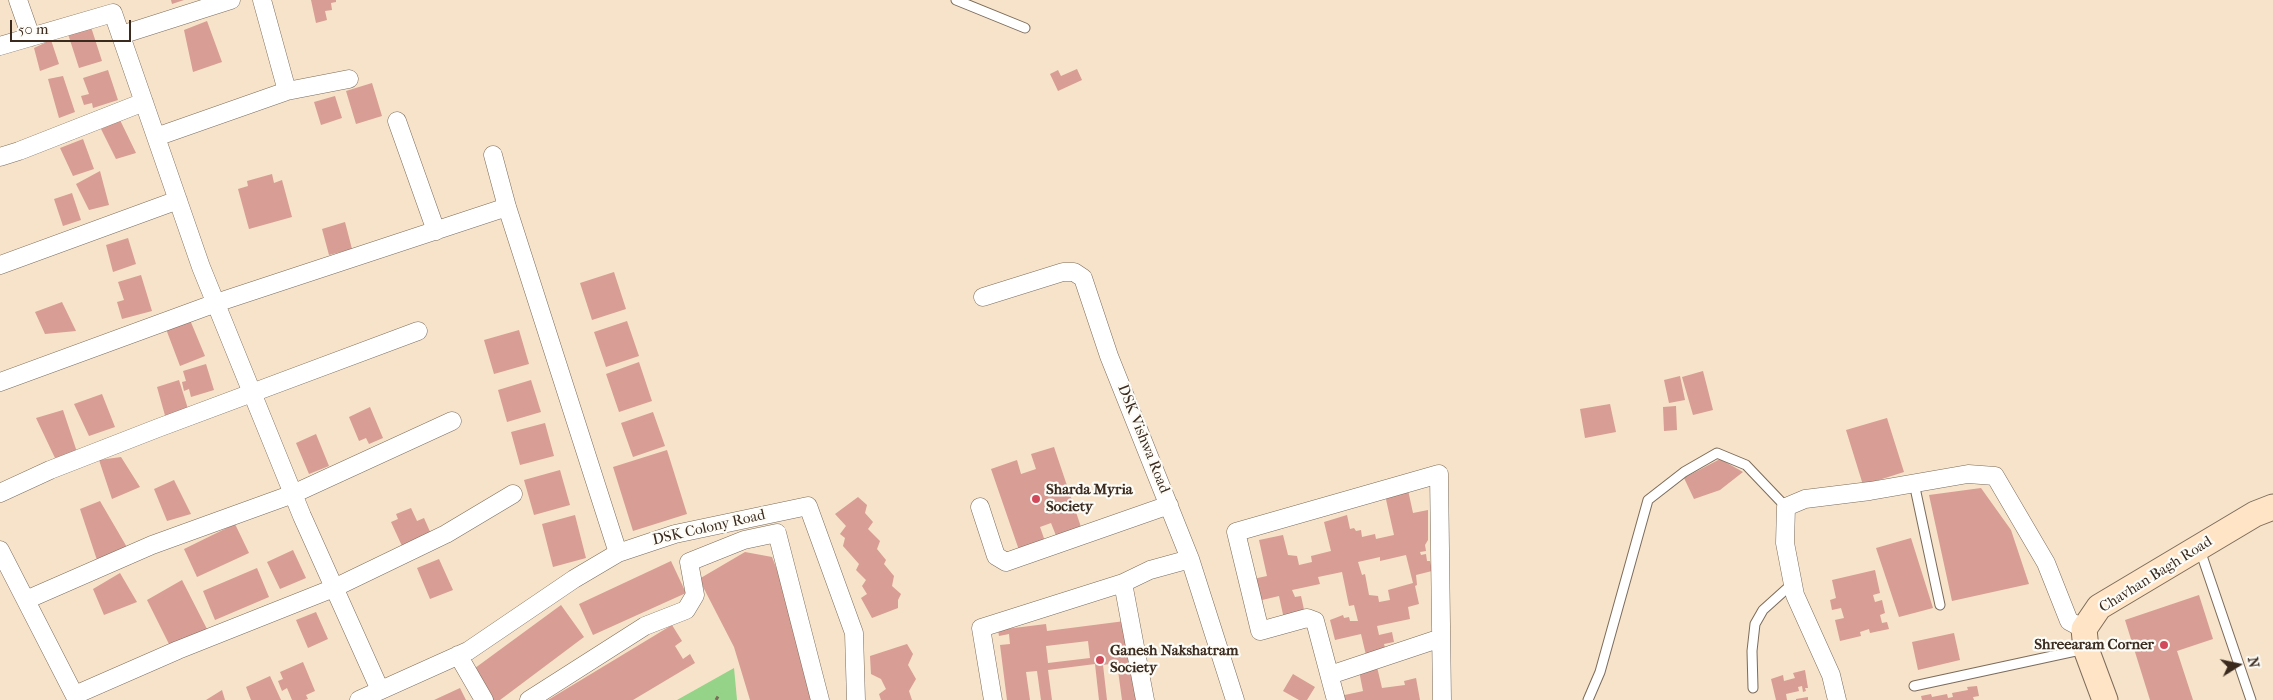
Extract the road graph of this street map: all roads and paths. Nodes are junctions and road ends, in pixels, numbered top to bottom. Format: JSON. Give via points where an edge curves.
{"nodes":[{"id":1,"x":18,"y":0,"type":"edge"},
{"id":2,"x":231,"y":0,"type":"edge"},
{"id":3,"x":262,"y":0,"type":"edge"},
{"id":4,"x":956,"y":0,"type":"edge"},
{"id":5,"x":1025,"y":28,"type":"dead end"},
{"id":6,"x":121,"y":36,"type":"junction"},
{"id":7,"x":31,"y":37,"type":"junction"},
{"id":8,"x":0,"y":46,"type":"edge"},
{"id":9,"x":349,"y":79,"type":"dead end"},
{"id":10,"x":287,"y":91,"type":"junction"},
{"id":11,"x":144,"y":102,"type":"junction"},
{"id":12,"x":397,"y":121,"type":"dead end"},
{"id":13,"x":156,"y":136,"type":"junction"},
{"id":14,"x":493,"y":155,"type":"dead end"},
{"id":15,"x":0,"y":157,"type":"edge"},
{"id":16,"x":178,"y":200,"type":"junction"},
{"id":17,"x":507,"y":207,"type":"junction"},
{"id":18,"x":436,"y":231,"type":"junction"},
{"id":19,"x":0,"y":265,"type":"edge"},
{"id":20,"x":983,"y":296,"type":"dead end"},
{"id":21,"x":216,"y":303,"type":"junction"},
{"id":22,"x":418,"y":331,"type":"dead end"},
{"id":23,"x":0,"y":382,"type":"edge"},
{"id":24,"x":252,"y":392,"type":"junction"},
{"id":25,"x":452,"y":421,"type":"dead end"},
{"id":26,"x":1914,"y":483,"type":"junction"},
{"id":27,"x":0,"y":493,"type":"edge"},
{"id":28,"x":293,"y":494,"type":"junction"},
{"id":29,"x":512,"y":494,"type":"dead end"},
{"id":30,"x":1169,"y":504,"type":"junction"},
{"id":31,"x":2273,"y":506,"type":"edge"},
{"id":32,"x":980,"y":507,"type":"dead end"},
{"id":33,"x":1786,"y":507,"type":"junction"},
{"id":34,"x":2199,"y":547,"type":"junction"},
{"id":35,"x":0,"y":550,"type":"edge"},
{"id":36,"x":618,"y":553,"type":"junction"},
{"id":37,"x":1190,"y":559,"type":"junction"},
{"id":38,"x":1793,"y":582,"type":"junction"},
{"id":39,"x":1123,"y":583,"type":"junction"},
{"id":40,"x":334,"y":588,"type":"junction"},
{"id":41,"x":26,"y":600,"type":"junction"},
{"id":42,"x":1940,"y":605,"type":"dead end"},
{"id":43,"x":1441,"y":638,"type":"junction"},
{"id":44,"x":2085,"y":639,"type":"junction"},
{"id":45,"x":458,"y":655,"type":"junction"},
{"id":46,"x":1330,"y":674,"type":"junction"},
{"id":47,"x":1914,"y":686,"type":"dead end"},
{"id":48,"x":1753,"y":688,"type":"dead end"},
{"id":49,"x":380,"y":690,"type":"junction"},
{"id":50,"x":720,"y":693,"type":"dead end"},
{"id":51,"x":76,"y":697,"type":"edge"},
{"id":52,"x":359,"y":700,"type":"edge"},
{"id":53,"x":484,"y":700,"type":"edge"},
{"id":54,"x":529,"y":700,"type":"edge"},
{"id":55,"x":716,"y":700,"type":"edge"},
{"id":56,"x":820,"y":700,"type":"edge"},
{"id":57,"x":856,"y":700,"type":"edge"},
{"id":58,"x":993,"y":700,"type":"edge"},
{"id":59,"x":1145,"y":700,"type":"edge"},
{"id":60,"x":1235,"y":700,"type":"edge"},
{"id":61,"x":1336,"y":700,"type":"edge"},
{"id":62,"x":1442,"y":700,"type":"edge"},
{"id":63,"x":1588,"y":700,"type":"edge"},
{"id":64,"x":1837,"y":700,"type":"edge"},
{"id":65,"x":2105,"y":700,"type":"edge"},
{"id":66,"x":2251,"y":700,"type":"edge"}],
"edges":[{"from":1,"to":7,"type":"street"},
{"from":2,"to":6,"type":"street"},
{"from":3,"to":10,"type":"street"},
{"from":4,"to":5,"type":"lane"},
{"from":6,"to":7,"type":"street","via":[[113,13]]},
{"from":6,"to":11,"type":"street"},
{"from":7,"to":8,"type":"street"},
{"from":9,"to":10,"type":"street"},
{"from":10,"to":13,"type":"street"},
{"from":11,"to":13,"type":"street"},
{"from":11,"to":15,"type":"street"},
{"from":12,"to":18,"type":"street"},
{"from":13,"to":16,"type":"street"},
{"from":14,"to":17,"type":"street"},
{"from":16,"to":19,"type":"street"},
{"from":16,"to":21,"type":"street"},
{"from":17,"to":18,"type":"street"},
{"from":17,"to":36,"type":"street"},
{"from":18,"to":21,"type":"street"},
{"from":20,"to":30,"type":"street","name":"DSK Vishwa Road","via":[[1063,272],[1074,272],[1083,278],[1109,356]]},
{"from":21,"to":23,"type":"street"},
{"from":21,"to":24,"type":"street"},
{"from":22,"to":24,"type":"street"},
{"from":24,"to":27,"type":"street","via":[[50,470]]},
{"from":24,"to":28,"type":"street"},
{"from":25,"to":28,"type":"street"},
{"from":26,"to":33,"type":"street","via":[[1805,499]]},
{"from":26,"to":42,"type":"lane"},
{"from":26,"to":44,"type":"street","via":[[1968,474],[1995,476],[2046,563],[2069,621]]},
{"from":28,"to":40,"type":"street"},
{"from":28,"to":41,"type":"street","via":[[152,544]]},
{"from":29,"to":40,"type":"street","via":[[446,534]]},
{"from":30,"to":32,"type":"street","via":[[1006,562],[996,556]]},
{"from":30,"to":37,"type":"street","name":"DSK Vishwa Road"},
{"from":31,"to":34,"type":"street","name":"Chavhan Bagh Road"},
{"from":33,"to":38,"type":"street","via":[[1785,543]]},
{"from":33,"to":63,"type":"lane","via":[[1746,465],[1717,453],[1684,472],[1648,500],[1600,672]]},
{"from":34,"to":44,"type":"street","name":"Chavhan Bagh Road","via":[[2099,606]]},
{"from":34,"to":66,"type":"lane"},
{"from":35,"to":41,"type":"street"},
{"from":36,"to":45,"type":"street","name":"DSK Colony Road"},
{"from":36,"to":57,"type":"street","name":"DSK Colony Road","via":[[675,534],[808,506],[854,632]]},
{"from":37,"to":39,"type":"street","via":[[1150,570]]},
{"from":37,"to":60,"type":"street","name":"DSK Vishwa Road"},
{"from":38,"to":48,"type":"lane","via":[[1763,610],[1755,624]]},
{"from":38,"to":64,"type":"street","via":[[1795,595],[1831,675]]},
{"from":39,"to":58,"type":"street","via":[[981,628]]},
{"from":39,"to":59,"type":"street"},
{"from":40,"to":49,"type":"street"},
{"from":40,"to":51,"type":"street","via":[[178,650]]},
{"from":41,"to":51,"type":"street"},
{"from":43,"to":46,"type":"street"},
{"from":43,"to":46,"type":"street","via":[[1439,474],[1236,532],[1260,631],[1307,618],[1315,621]]},
{"from":43,"to":62,"type":"street"},
{"from":44,"to":47,"type":"lane"},
{"from":44,"to":65,"type":"street"},
{"from":45,"to":49,"type":"street","name":"DSK Colony Road"},
{"from":45,"to":53,"type":"street"},
{"from":46,"to":61,"type":"street"},
{"from":49,"to":52,"type":"street","name":"DSK Colony Road"},
{"from":50,"to":55,"type":"path"},
{"from":54,"to":56,"type":"street","via":[[645,626],[686,610],[695,595],[689,562],[744,540],[777,533]]}]}
